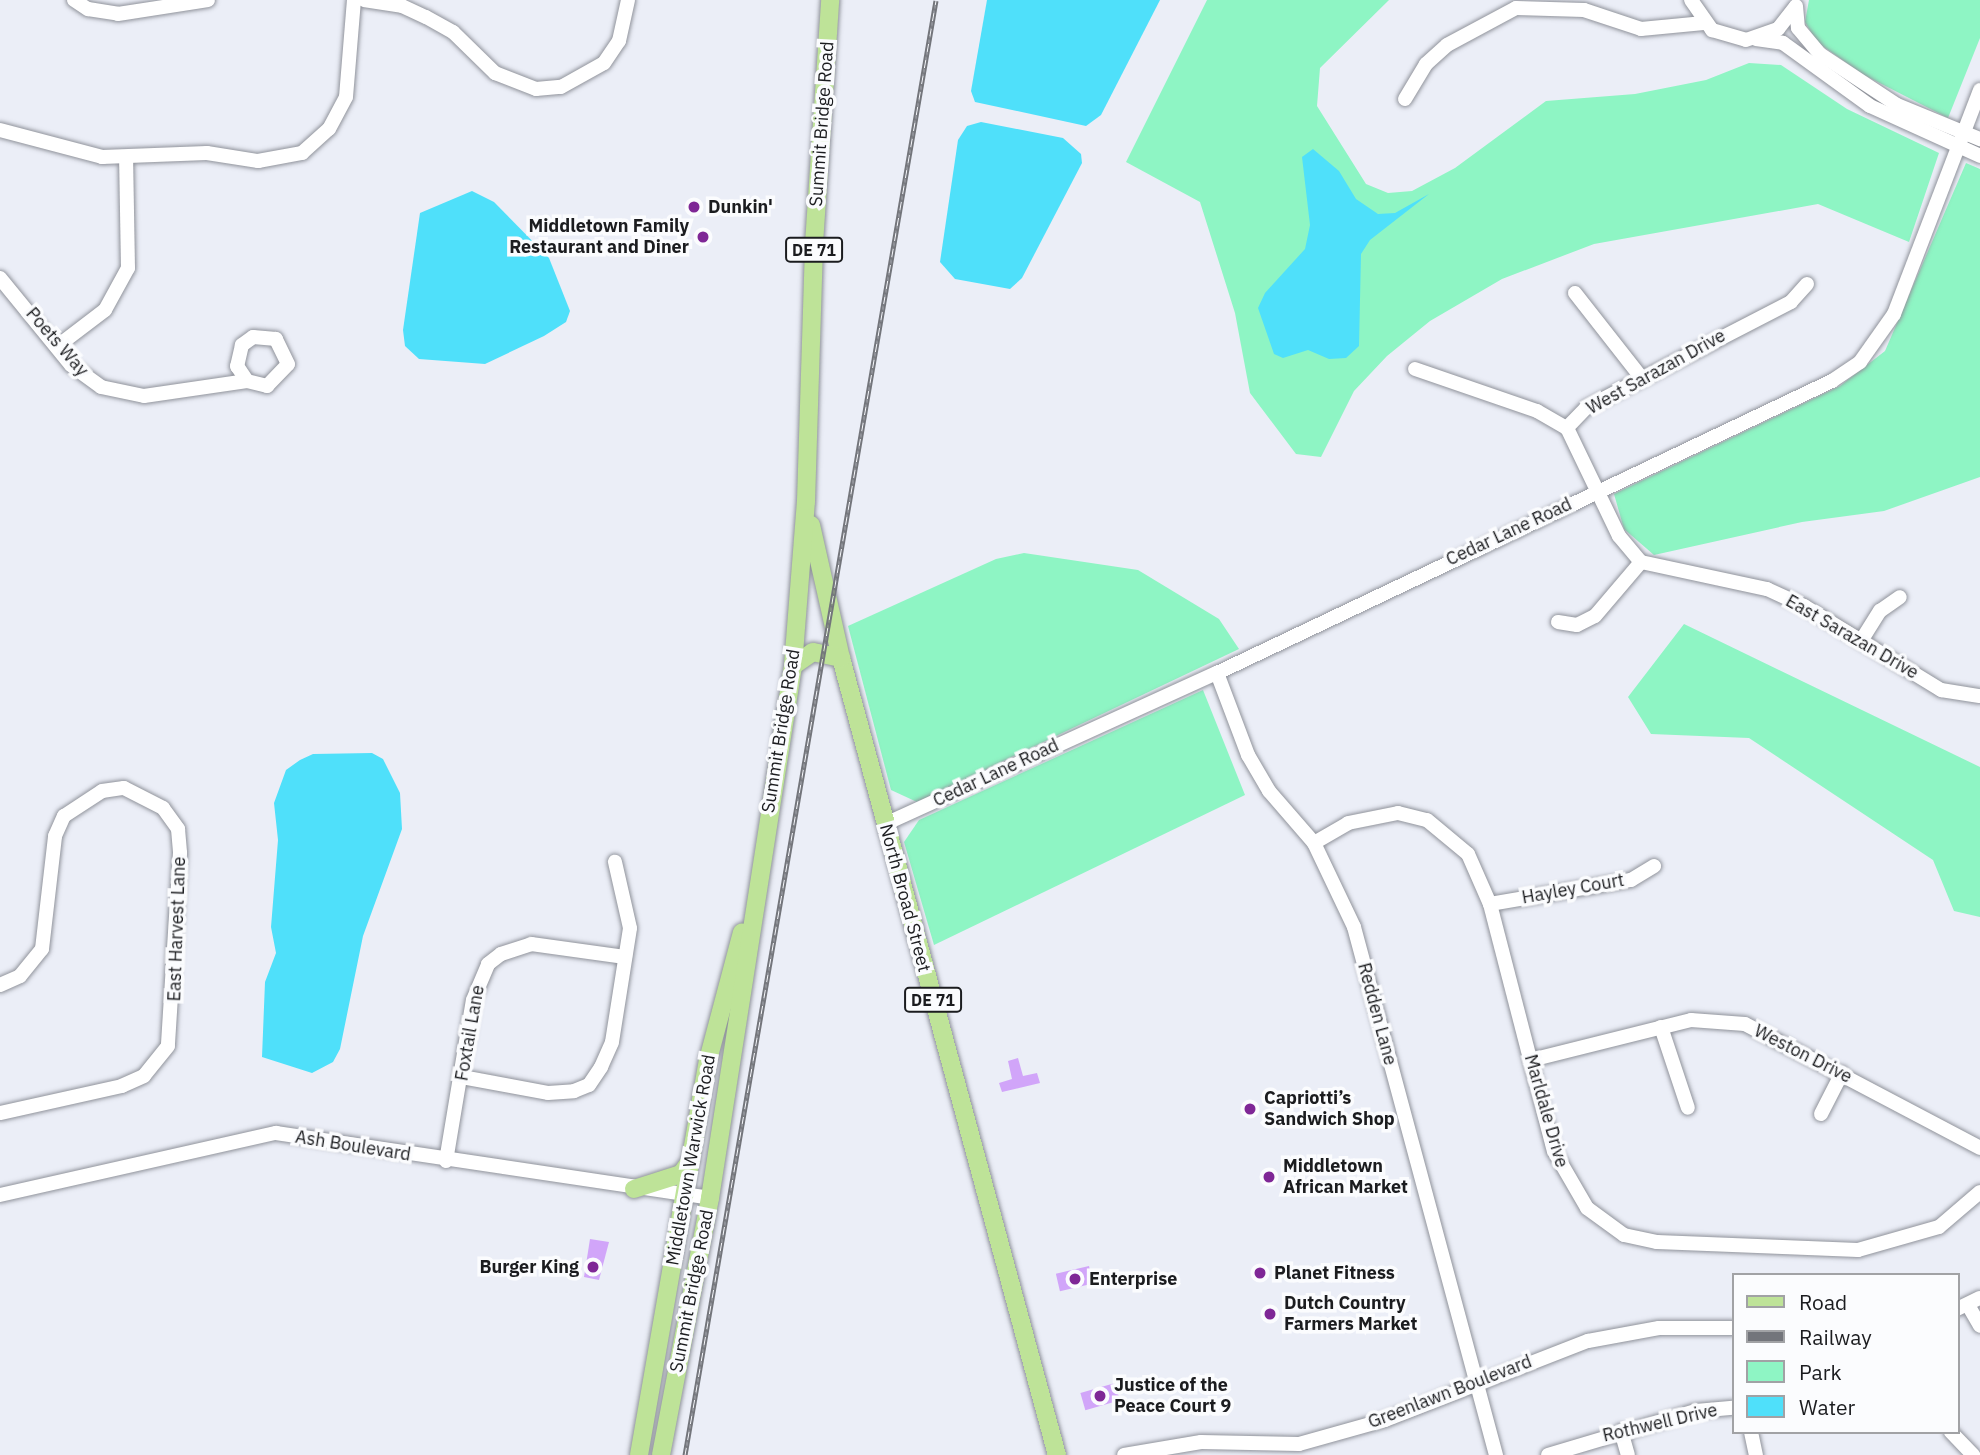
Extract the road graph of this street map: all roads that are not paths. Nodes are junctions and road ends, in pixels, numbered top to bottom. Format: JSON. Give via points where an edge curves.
{"nodes":[{"id":1,"x":74,"y":0,"type":"edge"},
{"id":2,"x":208,"y":0,"type":"edge"},
{"id":3,"x":354,"y":0,"type":"edge"},
{"id":4,"x":364,"y":0,"type":"edge"},
{"id":5,"x":628,"y":0,"type":"edge"},
{"id":6,"x":830,"y":0,"type":"edge"},
{"id":7,"x":1691,"y":1,"type":"edge"},
{"id":8,"x":1797,"y":3,"type":"edge"},
{"id":9,"x":1516,"y":4,"type":"edge"},
{"id":10,"x":1676,"y":23,"type":"junction"},
{"id":11,"x":1704,"y":23,"type":"junction"},
{"id":12,"x":1756,"y":39,"type":"junction"},
{"id":13,"x":1980,"y":90,"type":"edge"},
{"id":14,"x":1405,"y":99,"type":"dead end"},
{"id":15,"x":0,"y":130,"type":"edge"},
{"id":16,"x":1963,"y":132,"type":"junction"},
{"id":17,"x":1980,"y":139,"type":"edge"},
{"id":18,"x":1957,"y":147,"type":"junction"},
{"id":19,"x":1980,"y":156,"type":"edge"},
{"id":20,"x":126,"y":158,"type":"junction"},
{"id":21,"x":0,"y":278,"type":"edge"},
{"id":22,"x":1807,"y":284,"type":"dead end"},
{"id":23,"x":1575,"y":293,"type":"dead end"},
{"id":24,"x":59,"y":345,"type":"junction"},
{"id":25,"x":1415,"y":369,"type":"dead end"},
{"id":26,"x":1640,"y":376,"type":"junction"},
{"id":27,"x":247,"y":381,"type":"dead end"},
{"id":28,"x":1567,"y":428,"type":"junction"},
{"id":29,"x":1597,"y":492,"type":"junction"},
{"id":30,"x":806,"y":501,"type":"junction"},
{"id":31,"x":1641,"y":562,"type":"junction"},
{"id":32,"x":1900,"y":597,"type":"dead end"},
{"id":33,"x":1558,"y":622,"type":"dead end"},
{"id":34,"x":1861,"y":641,"type":"junction"},
{"id":35,"x":795,"y":643,"type":"junction"},
{"id":36,"x":839,"y":652,"type":"junction"},
{"id":37,"x":793,"y":666,"type":"junction"},
{"id":38,"x":1217,"y":673,"type":"junction"},
{"id":39,"x":1980,"y":696,"type":"edge"},
{"id":40,"x":885,"y":824,"type":"junction"},
{"id":41,"x":1314,"y":843,"type":"junction"},
{"id":42,"x":615,"y":862,"type":"dead end"},
{"id":43,"x":1654,"y":866,"type":"dead end"},
{"id":44,"x":759,"y":868,"type":"junction"},
{"id":45,"x":1490,"y":904,"type":"junction"},
{"id":46,"x":625,"y":957,"type":"junction"},
{"id":47,"x":0,"y":985,"type":"edge"},
{"id":48,"x":1661,"y":1027,"type":"junction"},
{"id":49,"x":1531,"y":1060,"type":"junction"},
{"id":50,"x":1842,"y":1073,"type":"junction"},
{"id":51,"x":462,"y":1077,"type":"junction"},
{"id":52,"x":1688,"y":1108,"type":"dead end"},
{"id":53,"x":0,"y":1113,"type":"edge"},
{"id":54,"x":1821,"y":1114,"type":"dead end"},
{"id":55,"x":1980,"y":1148,"type":"edge"},
{"id":56,"x":691,"y":1160,"type":"junction"},
{"id":57,"x":446,"y":1161,"type":"junction"},
{"id":58,"x":634,"y":1189,"type":"junction"},
{"id":59,"x":1980,"y":1192,"type":"edge"},
{"id":60,"x":0,"y":1195,"type":"edge"},
{"id":61,"x":685,"y":1196,"type":"junction"},
{"id":62,"x":710,"y":1198,"type":"junction"},
{"id":63,"x":1968,"y":1304,"type":"edge"},
{"id":64,"x":1980,"y":1326,"type":"edge"},
{"id":65,"x":1731,"y":1328,"type":"edge"},
{"id":66,"x":1474,"y":1383,"type":"junction"},
{"id":67,"x":1731,"y":1408,"type":"edge"},
{"id":68,"x":1621,"y":1431,"type":"junction"},
{"id":69,"x":1751,"y":1434,"type":"edge"},
{"id":70,"x":1953,"y":1434,"type":"edge"},
{"id":71,"x":639,"y":1455,"type":"edge"},
{"id":72,"x":661,"y":1455,"type":"edge"},
{"id":73,"x":1057,"y":1455,"type":"edge"},
{"id":74,"x":1124,"y":1455,"type":"edge"},
{"id":75,"x":1496,"y":1455,"type":"edge"},
{"id":76,"x":1548,"y":1455,"type":"edge"},
{"id":77,"x":1628,"y":1455,"type":"edge"},
{"id":78,"x":1756,"y":1455,"type":"edge"},
{"id":79,"x":1973,"y":1455,"type":"edge"}],
"edges":[{"from":1,"to":2,"type":"street","via":[[88,9],[118,14]]},
{"from":3,"to":20,"type":"street","via":[[346,97],[319,142],[302,153],[258,161],[206,153]]},
{"from":4,"to":5,"type":"street","via":[[402,6],[426,17],[453,32],[495,73],[536,89],[561,87],[604,64],[620,41]]},
{"from":6,"to":30,"type":"main road","name":"Summit Bridge Road","number":"DE 71","via":[[814,244]]},
{"from":7,"to":10,"type":"street"},
{"from":7,"to":11,"type":"street"},
{"from":8,"to":12,"type":"street","via":[[1778,29]]},
{"from":8,"to":16,"type":"street","via":[[1798,28],[1821,54],[1897,105]]},
{"from":9,"to":10,"type":"street","via":[[1584,10],[1641,29]]},
{"from":9,"to":14,"type":"street","via":[[1447,45],[1426,64]]},
{"from":10,"to":11,"type":"street"},
{"from":11,"to":12,"type":"street","via":[[1726,37]]},
{"from":12,"to":18,"type":"street","via":[[1783,43],[1870,106]]},
{"from":13,"to":16,"type":"street","name":"Cedar Lane Road"},
{"from":15,"to":20,"type":"street","via":[[22,132],[87,155]]},
{"from":16,"to":17,"type":"street"},
{"from":16,"to":18,"type":"street","name":"Cedar Lane Road"},
{"from":18,"to":19,"type":"street"},
{"from":18,"to":29,"type":"street","name":"Cedar Lane Road","via":[[1894,314],[1860,362],[1832,381]]},
{"from":20,"to":24,"type":"street","via":[[128,268],[105,310]]},
{"from":21,"to":24,"type":"street","name":"Poets Way"},
{"from":22,"to":26,"type":"street","name":"West Sarazan Drive","via":[[1791,302]]},
{"from":23,"to":26,"type":"street"},
{"from":24,"to":27,"type":"street","name":"Poets Way","via":[[84,377],[121,394],[223,388]]},
{"from":25,"to":28,"type":"street","via":[[1537,411]]},
{"from":26,"to":28,"type":"street","name":"West Sarazan Drive","via":[[1586,408]]},
{"from":28,"to":29,"type":"street"},
{"from":29,"to":31,"type":"street","via":[[1619,537]]},
{"from":29,"to":38,"type":"street","name":"Cedar Lane Road"},
{"from":30,"to":35,"type":"main road","name":"Summit Bridge Road"},
{"from":30,"to":36,"type":"main road","name":"North Broad Street","number":"DE 71"},
{"from":31,"to":33,"type":"street","via":[[1595,616],[1577,625]]},
{"from":31,"to":34,"type":"street","name":"East Sarazan Drive","via":[[1767,589]]},
{"from":32,"to":34,"type":"street","via":[[1880,611]]},
{"from":34,"to":39,"type":"street","name":"East Sarazan Drive","via":[[1941,690]]},
{"from":35,"to":36,"type":"main road"},
{"from":35,"to":37,"type":"main road","name":"Summit Bridge Road"},
{"from":36,"to":37,"type":"main road","via":[[813,652]]},
{"from":36,"to":40,"type":"main road","name":"North Broad Street","number":"DE 71"},
{"from":37,"to":44,"type":"main road","name":"Summit Bridge Road"},
{"from":38,"to":40,"type":"street","name":"Cedar Lane Road"},
{"from":38,"to":41,"type":"street","name":"Redden Lane","via":[[1248,755],[1269,791]]},
{"from":40,"to":73,"type":"main road","name":"North Broad Street","number":"DE 71"},
{"from":41,"to":45,"type":"street","name":"Marldale Drive","via":[[1370,816],[1398,813],[1427,820],[1468,854]]},
{"from":41,"to":66,"type":"street","name":"Redden Lane","via":[[1354,927]]},
{"from":42,"to":46,"type":"street","via":[[627,901]]},
{"from":43,"to":45,"type":"street","name":"Hayley Court","via":[[1631,880]]},
{"from":44,"to":56,"type":"main road","name":"Middletown Warwick Road","via":[[708,1060]]},
{"from":44,"to":62,"type":"main road","name":"Summit Bridge Road"},
{"from":45,"to":49,"type":"street","name":"Marldale Drive"},
{"from":46,"to":51,"type":"street","name":"Foxtail Lane","via":[[531,944],[501,954],[480,976]]},
{"from":46,"to":51,"type":"street","via":[[612,1042],[589,1085],[548,1093]]},
{"from":47,"to":53,"type":"street","name":"East Harvest Lane","via":[[20,976],[42,949],[55,836],[64,816],[102,791],[124,789],[163,808],[178,829],[180,853],[168,1046],[144,1076],[122,1086]]},
{"from":48,"to":49,"type":"street","name":"Weston Drive"},
{"from":48,"to":50,"type":"street","name":"Weston Drive","via":[[1691,1020],[1745,1024]]},
{"from":48,"to":52,"type":"street"},
{"from":49,"to":59,"type":"street","name":"Marldale Drive","via":[[1554,1151],[1567,1180],[1600,1222],[1624,1235],[1657,1242],[1858,1250],[1939,1227]]},
{"from":50,"to":54,"type":"street"},
{"from":50,"to":55,"type":"street","name":"Weston Drive"},
{"from":51,"to":57,"type":"street","name":"Foxtail Lane"},
{"from":56,"to":58,"type":"main road","via":[[681,1174]]},
{"from":56,"to":61,"type":"main road","name":"Middletown Warwick Road"},
{"from":57,"to":58,"type":"street","name":"Ash Boulevard"},
{"from":57,"to":60,"type":"street","name":"Ash Boulevard","via":[[257,1135]]},
{"from":58,"to":61,"type":"street","name":"Ash Boulevard"},
{"from":61,"to":62,"type":"street","name":"Ash Boulevard"},
{"from":61,"to":71,"type":"main road","name":"Middletown Warwick Road"},
{"from":62,"to":72,"type":"main road","name":"Summit Bridge Road"},
{"from":63,"to":64,"type":"street"},
{"from":65,"to":66,"type":"street","name":"Greenlawn Boulevard","via":[[1612,1335]]},
{"from":66,"to":74,"type":"street","name":"Greenlawn Boulevard","via":[[1385,1420],[1299,1444],[1200,1442]]},
{"from":66,"to":75,"type":"street","name":"Redden Lane"},
{"from":67,"to":68,"type":"street","name":"Rothwell Drive","via":[[1696,1410]]},
{"from":68,"to":76,"type":"street","name":"Rothwell Drive"},
{"from":68,"to":77,"type":"street"},
{"from":69,"to":78,"type":"street"},
{"from":70,"to":79,"type":"street"}]}
